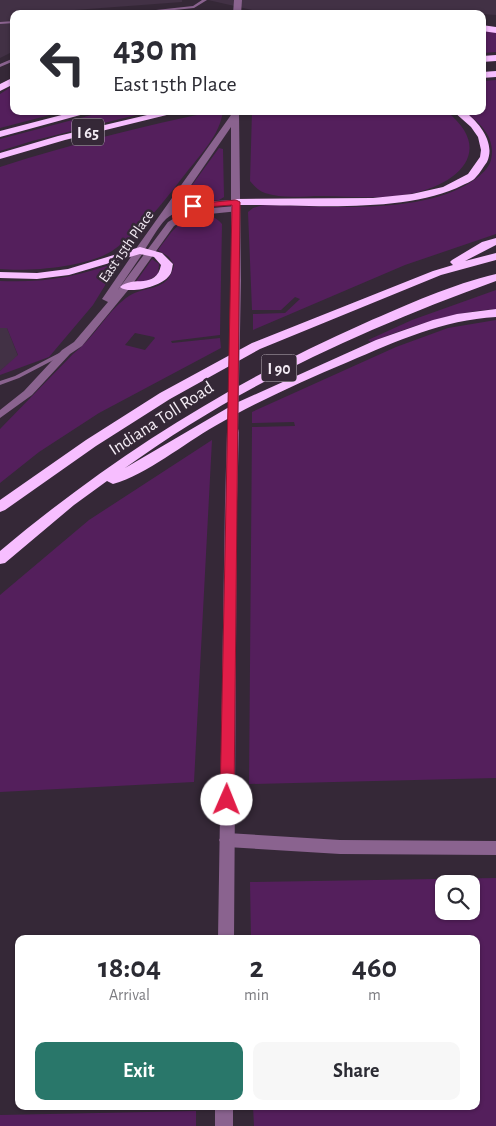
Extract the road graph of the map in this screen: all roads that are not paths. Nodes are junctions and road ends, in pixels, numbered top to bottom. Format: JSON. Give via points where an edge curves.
{"nodes":[{"id":1,"x":205,"y":0,"type":"edge"},
{"id":2,"x":163,"y":10,"type":"edge"},
{"id":3,"x":74,"y":115,"type":"edge"},
{"id":4,"x":161,"y":115,"type":"edge"},
{"id":5,"x":234,"y":115,"type":"edge"},
{"id":6,"x":235,"y":115,"type":"edge"},
{"id":7,"x":463,"y":115,"type":"edge"},
{"id":8,"x":0,"y":134,"type":"edge"},
{"id":9,"x":62,"y":138,"type":"junction"},
{"id":10,"x":0,"y":156,"type":"edge"},
{"id":11,"x":0,"y":161,"type":"edge"},
{"id":12,"x":236,"y":206,"type":"junction"},
{"id":13,"x":165,"y":216,"type":"junction"},
{"id":14,"x":496,"y":241,"type":"edge"},
{"id":15,"x":145,"y":251,"type":"junction"},
{"id":16,"x":496,"y":256,"type":"edge"},
{"id":17,"x":437,"y":273,"type":"junction"},
{"id":18,"x":0,"y":275,"type":"edge"},
{"id":19,"x":496,"y":277,"type":"edge"},
{"id":20,"x":126,"y":287,"type":"junction"},
{"id":21,"x":496,"y":313,"type":"edge"},
{"id":22,"x":66,"y":352,"type":"junction"},
{"id":23,"x":0,"y":382,"type":"edge"},
{"id":24,"x":0,"y":415,"type":"edge"},
{"id":25,"x":80,"y":494,"type":"junction"},
{"id":26,"x":0,"y":507,"type":"edge"},
{"id":27,"x":0,"y":559,"type":"edge"},
{"id":28,"x":226,"y":840,"type":"junction"},
{"id":29,"x":496,"y":848,"type":"edge"},
{"id":30,"x":226,"y":935,"type":"edge"},
{"id":31,"x":224,"y":1110,"type":"edge"},
{"id":32,"x":224,"y":1126,"type":"edge"}],
"edges":[{"from":1,"to":2,"type":"lane","via":[[194,7]]},
{"from":3,"to":8,"type":"highway","number":"I 65"},
{"from":4,"to":9,"type":"highway","number":"I 65"},
{"from":5,"to":13,"type":"street"},
{"from":6,"to":12,"type":"street"},
{"from":7,"to":12,"type":"highway","via":[[479,130],[486,151],[483,162],[474,172],[448,189],[427,196],[382,201]]},
{"from":9,"to":10,"type":"highway","number":"I 65"},
{"from":9,"to":11,"type":"highway"},
{"from":12,"to":13,"type":"street","name":"East 15th Place","via":[[193,206]]},
{"from":12,"to":15,"type":"street","name":"East 15th Place","via":[[179,217]]},
{"from":12,"to":28,"type":"street","bridge":true},
{"from":13,"to":15,"type":"street","name":"East 15th Place"},
{"from":14,"to":17,"type":"highway"},
{"from":15,"to":18,"type":"highway","via":[[69,272],[37,276]]},
{"from":15,"to":20,"type":"street","name":"East 15th Place"},
{"from":15,"to":20,"type":"highway","via":[[158,255],[166,264],[165,274],[154,283]]},
{"from":15,"to":22,"type":"street","name":"East 15th Place","via":[[69,341]]},
{"from":16,"to":17,"type":"highway","name":"Indiana Toll Road","number":"I 90"},
{"from":17,"to":26,"type":"highway","name":"Indiana Toll Road","number":"I 90","via":[[256,346],[165,396],[90,443]]},
{"from":19,"to":25,"type":"highway","name":"Indiana Toll Road","number":"I 90","via":[[394,314],[269,374],[180,425]]},
{"from":20,"to":22,"type":"street","name":"East 15th Place","via":[[78,344]]},
{"from":21,"to":25,"type":"highway","via":[[461,317],[423,327],[302,377],[210,423],[138,468]]},
{"from":22,"to":23,"type":"lane"},
{"from":22,"to":24,"type":"street","name":"East 15th Place","via":[[28,393]]},
{"from":25,"to":27,"type":"highway","name":"Indiana Toll Road","number":"I 90"},
{"from":28,"to":29,"type":"street","via":[[340,846]]},
{"from":28,"to":30,"type":"street"},
{"from":31,"to":32,"type":"street"}]}
